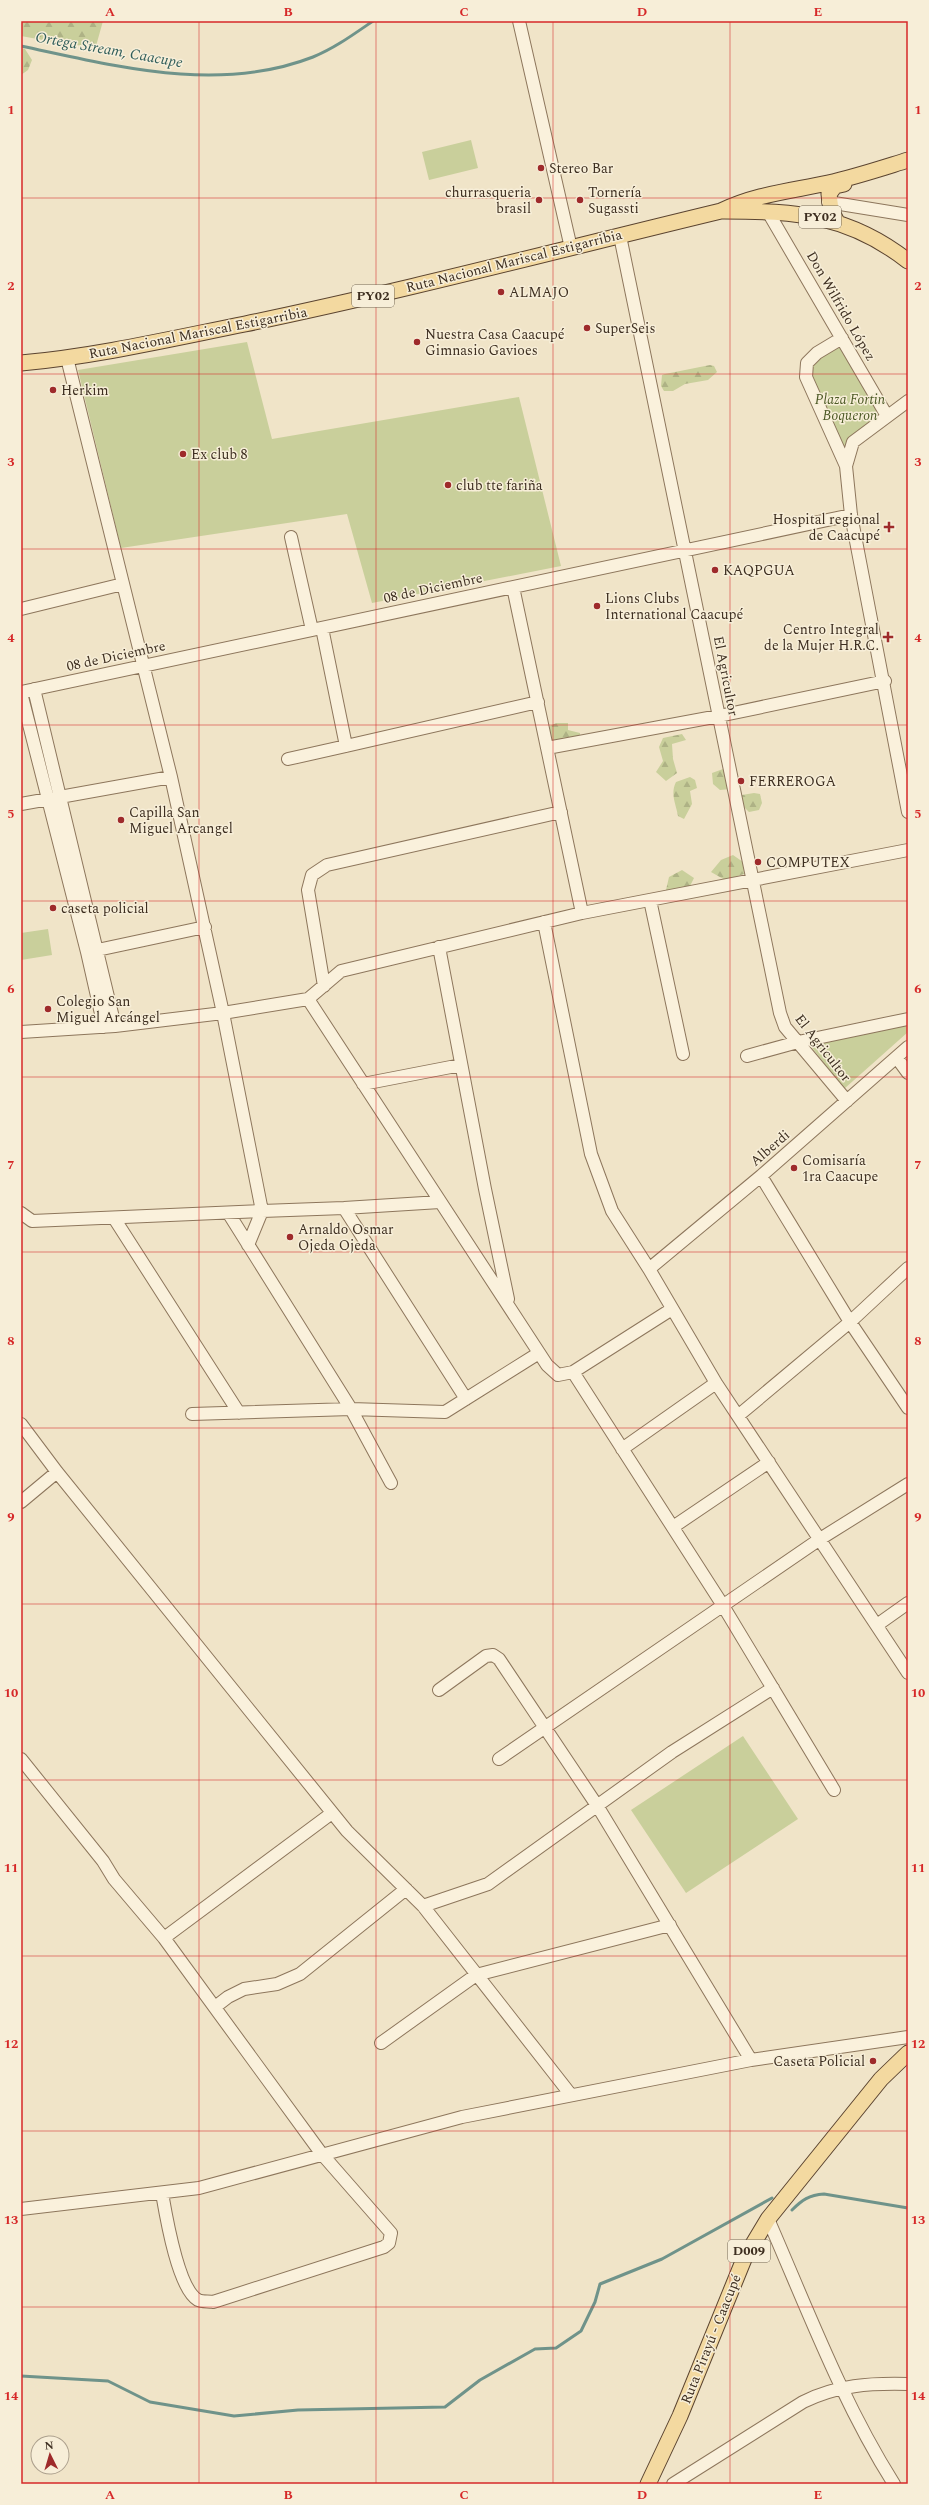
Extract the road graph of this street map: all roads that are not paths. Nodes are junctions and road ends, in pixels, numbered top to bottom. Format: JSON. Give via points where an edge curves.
{"nodes":[{"id":1,"x":519,"y":21,"type":"edge"},
{"id":2,"x":908,"y":160,"type":"edge"},
{"id":3,"x":874,"y":170,"type":"junction"},
{"id":4,"x":828,"y":202,"type":"junction"},
{"id":5,"x":721,"y":211,"type":"junction"},
{"id":6,"x":768,"y":212,"type":"junction"},
{"id":7,"x":908,"y":215,"type":"edge"},
{"id":8,"x":837,"y":222,"type":"junction"},
{"id":9,"x":620,"y":236,"type":"junction"},
{"id":10,"x":571,"y":248,"type":"junction"},
{"id":11,"x":908,"y":261,"type":"edge"},
{"id":12,"x":842,"y":338,"type":"junction"},
{"id":13,"x":67,"y":358,"type":"junction"},
{"id":14,"x":21,"y":363,"type":"edge"},
{"id":15,"x":908,"y":401,"type":"edge"},
{"id":16,"x":887,"y":416,"type":"junction"},
{"id":17,"x":846,"y":466,"type":"junction"},
{"id":18,"x":851,"y":514,"type":"junction"},
{"id":19,"x":291,"y":537,"type":"dead end"},
{"id":20,"x":686,"y":551,"type":"junction"},
{"id":21,"x":123,"y":584,"type":"junction"},
{"id":22,"x":514,"y":586,"type":"junction"},
{"id":23,"x":21,"y":609,"type":"edge"},
{"id":24,"x":317,"y":629,"type":"junction"},
{"id":25,"x":143,"y":665,"type":"junction"},
{"id":26,"x":884,"y":681,"type":"junction"},
{"id":27,"x":34,"y":689,"type":"junction"},
{"id":28,"x":21,"y":692,"type":"edge"},
{"id":29,"x":538,"y":702,"type":"junction"},
{"id":30,"x":719,"y":716,"type":"junction"},
{"id":31,"x":346,"y":746,"type":"junction"},
{"id":32,"x":908,"y":747,"type":"edge"},
{"id":33,"x":547,"y":748,"type":"junction"},
{"id":34,"x":898,"y":756,"type":"junction"},
{"id":35,"x":288,"y":759,"type":"dead end"},
{"id":36,"x":171,"y":777,"type":"junction"},
{"id":37,"x":54,"y":798,"type":"junction"},
{"id":38,"x":21,"y":804,"type":"edge"},
{"id":39,"x":561,"y":812,"type":"junction"},
{"id":40,"x":908,"y":812,"type":"edge"},
{"id":41,"x":908,"y":850,"type":"edge"},
{"id":42,"x":752,"y":880,"type":"junction"},
{"id":43,"x":650,"y":900,"type":"junction"},
{"id":44,"x":582,"y":913,"type":"junction"},
{"id":45,"x":544,"y":922,"type":"junction"},
{"id":46,"x":205,"y":927,"type":"junction"},
{"id":47,"x":439,"y":947,"type":"junction"},
{"id":48,"x":92,"y":951,"type":"junction"},
{"id":49,"x":324,"y":986,"type":"junction"},
{"id":50,"x":308,"y":999,"type":"junction"},
{"id":51,"x":223,"y":1013,"type":"junction"},
{"id":52,"x":908,"y":1019,"type":"edge"},
{"id":53,"x":109,"y":1026,"type":"junction"},
{"id":54,"x":21,"y":1032,"type":"edge"},
{"id":55,"x":798,"y":1042,"type":"junction"},
{"id":56,"x":908,"y":1047,"type":"edge"},
{"id":57,"x":684,"y":1054,"type":"dead end"},
{"id":58,"x":747,"y":1056,"type":"dead end"},
{"id":59,"x":897,"y":1058,"type":"junction"},
{"id":60,"x":461,"y":1065,"type":"junction"},
{"id":61,"x":908,"y":1073,"type":"edge"},
{"id":62,"x":363,"y":1084,"type":"junction"},
{"id":63,"x":847,"y":1101,"type":"junction"},
{"id":64,"x":761,"y":1176,"type":"junction"},
{"id":65,"x":440,"y":1202,"type":"junction"},
{"id":66,"x":344,"y":1208,"type":"junction"},
{"id":67,"x":262,"y":1211,"type":"junction"},
{"id":68,"x":21,"y":1213,"type":"edge"},
{"id":69,"x":229,"y":1214,"type":"junction"},
{"id":70,"x":114,"y":1218,"type":"junction"},
{"id":71,"x":248,"y":1245,"type":"junction"},
{"id":72,"x":908,"y":1268,"type":"edge"},
{"id":73,"x":649,"y":1269,"type":"junction"},
{"id":74,"x":509,"y":1307,"type":"junction"},
{"id":75,"x":672,"y":1309,"type":"junction"},
{"id":76,"x":850,"y":1322,"type":"junction"},
{"id":77,"x":539,"y":1352,"type":"junction"},
{"id":78,"x":573,"y":1372,"type":"junction"},
{"id":79,"x":716,"y":1383,"type":"junction"},
{"id":80,"x":466,"y":1399,"type":"junction"},
{"id":81,"x":908,"y":1408,"type":"edge"},
{"id":82,"x":351,"y":1409,"type":"junction"},
{"id":83,"x":239,"y":1413,"type":"junction"},
{"id":84,"x":192,"y":1414,"type":"dead end"},
{"id":85,"x":739,"y":1415,"type":"junction"},
{"id":86,"x":21,"y":1424,"type":"edge"},
{"id":87,"x":622,"y":1449,"type":"junction"},
{"id":88,"x":769,"y":1462,"type":"junction"},
{"id":89,"x":57,"y":1472,"type":"junction"},
{"id":90,"x":391,"y":1483,"type":"dead end"},
{"id":91,"x":908,"y":1484,"type":"edge"},
{"id":92,"x":21,"y":1502,"type":"edge"},
{"id":93,"x":673,"y":1527,"type":"junction"},
{"id":94,"x":820,"y":1539,"type":"junction"},
{"id":95,"x":908,"y":1603,"type":"edge"},
{"id":96,"x":722,"y":1604,"type":"junction"},
{"id":97,"x":877,"y":1625,"type":"junction"},
{"id":98,"x":908,"y":1673,"type":"edge"},
{"id":99,"x":773,"y":1688,"type":"junction"},
{"id":100,"x":439,"y":1690,"type":"dead end"},
{"id":101,"x":545,"y":1727,"type":"junction"},
{"id":102,"x":21,"y":1759,"type":"edge"},
{"id":103,"x":499,"y":1759,"type":"dead end"},
{"id":104,"x":834,"y":1790,"type":"dead end"},
{"id":105,"x":598,"y":1807,"type":"junction"},
{"id":106,"x":332,"y":1813,"type":"junction"},
{"id":107,"x":406,"y":1889,"type":"junction"},
{"id":108,"x":423,"y":1906,"type":"junction"},
{"id":109,"x":670,"y":1925,"type":"junction"},
{"id":110,"x":164,"y":1938,"type":"junction"},
{"id":111,"x":476,"y":1975,"type":"junction"},
{"id":112,"x":215,"y":2007,"type":"junction"},
{"id":113,"x":908,"y":2037,"type":"edge"},
{"id":114,"x":381,"y":2043,"type":"dead end"},
{"id":115,"x":908,"y":2053,"type":"edge"},
{"id":116,"x":752,"y":2060,"type":"junction"},
{"id":117,"x":571,"y":2095,"type":"junction"},
{"id":118,"x":321,"y":2153,"type":"junction"},
{"id":119,"x":162,"y":2193,"type":"junction"},
{"id":120,"x":21,"y":2209,"type":"edge"},
{"id":121,"x":768,"y":2219,"type":"junction"},
{"id":122,"x":908,"y":2384,"type":"edge"},
{"id":123,"x":843,"y":2387,"type":"junction"},
{"id":124,"x":648,"y":2484,"type":"edge"},
{"id":125,"x":674,"y":2484,"type":"edge"},
{"id":126,"x":894,"y":2484,"type":"edge"}],
"edges":[{"from":1,"to":10,"type":"street"},
{"from":2,"to":3,"type":"main road","name":"Ruta Nacional Mariscal Estigarribia","number":"PY02"},
{"from":3,"to":4,"type":"main road","via":[[862,178],[835,186],[829,194]]},
{"from":3,"to":5,"type":"main road","name":"Ruta Nacional Mariscal Estigarribia","number":"PY02","via":[[829,183],[762,195]]},
{"from":4,"to":7,"type":"street"},
{"from":4,"to":8,"type":"main road"},
{"from":5,"to":6,"type":"main road","number":"PY02"},
{"from":5,"to":9,"type":"main road","name":"Ruta Nacional Mariscal Estigarribia","number":"PY02"},
{"from":6,"to":8,"type":"main road","number":"PY02","via":[[817,216]]},
{"from":6,"to":12,"type":"street","name":"Don Wilfrido López"},
{"from":8,"to":11,"type":"main road","number":"PY02","via":[[893,249]]},
{"from":9,"to":10,"type":"main road","name":"Ruta Nacional Mariscal Estigarribia","number":"PY02"},
{"from":9,"to":20,"type":"street","name":"El Agricultor"},
{"from":10,"to":13,"type":"main road","name":"Ruta Nacional Mariscal Estigarribia","number":"PY02","via":[[299,313],[158,343]]},
{"from":12,"to":16,"type":"street","name":"Don Wilfrido López"},
{"from":12,"to":17,"type":"street","via":[[817,353],[807,363],[806,377]]},
{"from":13,"to":14,"type":"main road","name":"Ruta Nacional Mariscal Estigarribia","number":"PY02"},
{"from":13,"to":21,"type":"street"},
{"from":15,"to":16,"type":"street"},
{"from":16,"to":17,"type":"street","via":[[853,442]]},
{"from":17,"to":18,"type":"street"},
{"from":18,"to":20,"type":"street","name":"08 de Diciembre"},
{"from":18,"to":26,"type":"street"},
{"from":19,"to":24,"type":"street"},
{"from":20,"to":22,"type":"street","name":"08 de Diciembre"},
{"from":20,"to":30,"type":"street","name":"El Agricultor"},
{"from":21,"to":23,"type":"street"},
{"from":21,"to":25,"type":"street"},
{"from":22,"to":24,"type":"street","name":"08 de Diciembre"},
{"from":22,"to":29,"type":"street"},
{"from":24,"to":25,"type":"street","name":"08 de Diciembre"},
{"from":24,"to":31,"type":"street"},
{"from":25,"to":27,"type":"street","name":"08 de Diciembre"},
{"from":25,"to":36,"type":"street"},
{"from":26,"to":30,"type":"street"},
{"from":26,"to":34,"type":"street"},
{"from":27,"to":28,"type":"street","name":"08 de Diciembre"},
{"from":27,"to":37,"type":"street"},
{"from":28,"to":37,"type":"street"},
{"from":29,"to":31,"type":"street"},
{"from":29,"to":33,"type":"street"},
{"from":30,"to":33,"type":"street"},
{"from":30,"to":42,"type":"street","name":"El Agricultor"},
{"from":31,"to":35,"type":"street"},
{"from":32,"to":34,"type":"street"},
{"from":33,"to":39,"type":"street"},
{"from":34,"to":40,"type":"street"},
{"from":36,"to":37,"type":"street"},
{"from":36,"to":46,"type":"street"},
{"from":37,"to":38,"type":"street"},
{"from":37,"to":48,"type":"street"},
{"from":39,"to":44,"type":"street"},
{"from":39,"to":49,"type":"street","via":[[327,865],[312,875],[308,890]]},
{"from":41,"to":42,"type":"street"},
{"from":42,"to":43,"type":"street"},
{"from":42,"to":55,"type":"street","name":"El Agricultor","via":[[780,1013],[785,1027]]},
{"from":43,"to":44,"type":"street"},
{"from":43,"to":57,"type":"street"},
{"from":44,"to":45,"type":"street"},
{"from":45,"to":47,"type":"street"},
{"from":45,"to":73,"type":"street","via":[[591,1154],[612,1211]]},
{"from":46,"to":48,"type":"street"},
{"from":46,"to":51,"type":"street"},
{"from":47,"to":49,"type":"street","via":[[341,971]]},
{"from":47,"to":60,"type":"street"},
{"from":48,"to":53,"type":"street"},
{"from":49,"to":50,"type":"street"},
{"from":50,"to":51,"type":"street"},
{"from":50,"to":62,"type":"street"},
{"from":51,"to":53,"type":"street"},
{"from":51,"to":67,"type":"street"},
{"from":52,"to":55,"type":"street"},
{"from":53,"to":54,"type":"street"},
{"from":55,"to":58,"type":"street"},
{"from":55,"to":63,"type":"street","name":"El Agricultor"},
{"from":56,"to":59,"type":"street","name":"Alberdi"},
{"from":59,"to":61,"type":"street"},
{"from":59,"to":63,"type":"street","name":"Alberdi"},
{"from":60,"to":62,"type":"street"},
{"from":60,"to":74,"type":"street"},
{"from":62,"to":65,"type":"street"},
{"from":63,"to":64,"type":"street","name":"Alberdi"},
{"from":64,"to":73,"type":"street","name":"Alberdi"},
{"from":64,"to":76,"type":"street"},
{"from":65,"to":66,"type":"street"},
{"from":65,"to":74,"type":"street"},
{"from":66,"to":67,"type":"street"},
{"from":66,"to":80,"type":"street"},
{"from":67,"to":69,"type":"street"},
{"from":67,"to":71,"type":"street"},
{"from":68,"to":70,"type":"street","via":[[32,1221]]},
{"from":69,"to":70,"type":"street"},
{"from":69,"to":71,"type":"street"},
{"from":70,"to":83,"type":"street"},
{"from":71,"to":82,"type":"street"},
{"from":72,"to":76,"type":"street"},
{"from":73,"to":75,"type":"street"},
{"from":74,"to":77,"type":"street"},
{"from":75,"to":78,"type":"street"},
{"from":75,"to":79,"type":"street"},
{"from":76,"to":81,"type":"street"},
{"from":76,"to":85,"type":"street"},
{"from":77,"to":78,"type":"street","via":[[558,1375]]},
{"from":77,"to":80,"type":"street"},
{"from":78,"to":87,"type":"street"},
{"from":79,"to":85,"type":"street"},
{"from":79,"to":87,"type":"street"},
{"from":80,"to":82,"type":"street","via":[[445,1412]]},
{"from":82,"to":83,"type":"street"},
{"from":82,"to":90,"type":"street"},
{"from":83,"to":84,"type":"street"},
{"from":85,"to":88,"type":"street"},
{"from":86,"to":89,"type":"street"},
{"from":87,"to":93,"type":"street"},
{"from":88,"to":93,"type":"street"},
{"from":88,"to":94,"type":"street"},
{"from":89,"to":92,"type":"street"},
{"from":89,"to":106,"type":"street"},
{"from":91,"to":94,"type":"street"},
{"from":93,"to":96,"type":"street"},
{"from":94,"to":96,"type":"street"},
{"from":94,"to":97,"type":"street"},
{"from":95,"to":97,"type":"street"},
{"from":96,"to":99,"type":"street"},
{"from":96,"to":101,"type":"street"},
{"from":97,"to":98,"type":"street"},
{"from":99,"to":104,"type":"street"},
{"from":99,"to":105,"type":"street","via":[[672,1752]]},
{"from":100,"to":101,"type":"street","via":[[486,1656],[493,1655],[499,1659]]},
{"from":101,"to":103,"type":"street"},
{"from":101,"to":105,"type":"street"},
{"from":102,"to":110,"type":"street","via":[[114,1879]]},
{"from":105,"to":108,"type":"street","via":[[488,1884]]},
{"from":105,"to":109,"type":"street"},
{"from":106,"to":107,"type":"street"},
{"from":106,"to":110,"type":"street"},
{"from":107,"to":108,"type":"street"},
{"from":107,"to":112,"type":"street","via":[[300,1974],[277,1984],[244,1989]]},
{"from":108,"to":111,"type":"street"},
{"from":109,"to":111,"type":"street"},
{"from":109,"to":116,"type":"street"},
{"from":110,"to":112,"type":"street"},
{"from":111,"to":114,"type":"street"},
{"from":111,"to":117,"type":"street"},
{"from":112,"to":118,"type":"street"},
{"from":113,"to":116,"type":"street"},
{"from":115,"to":121,"type":"main road","name":"Ruta Pirayú - Caacupé","number":"D009","via":[[881,2079]]},
{"from":116,"to":117,"type":"street"},
{"from":117,"to":118,"type":"street","via":[[462,2117]]},
{"from":118,"to":119,"type":"street","via":[[198,2188]]},
{"from":118,"to":119,"type":"street","via":[[383,2221],[391,2232],[389,2242],[384,2247],[213,2302],[199,2301],[190,2294],[185,2284],[168,2230]]},
{"from":119,"to":120,"type":"street"},
{"from":121,"to":123,"type":"street"},
{"from":121,"to":124,"type":"main road","name":"Ruta Pirayú - Caacupé","number":"D009","via":[[744,2259],[680,2416]]},
{"from":122,"to":123,"type":"street"},
{"from":123,"to":125,"type":"street","via":[[803,2402]]},
{"from":123,"to":126,"type":"street","via":[[875,2454]]}]}
